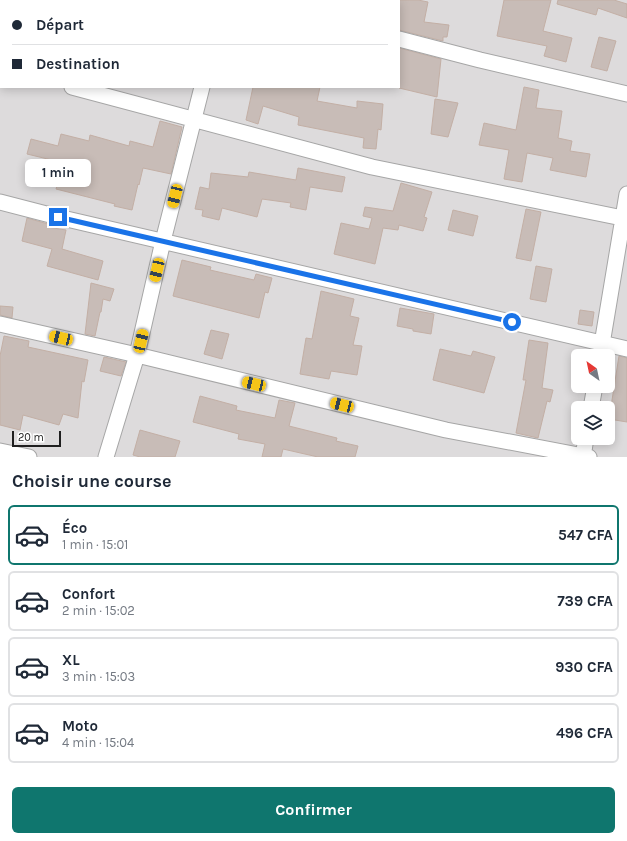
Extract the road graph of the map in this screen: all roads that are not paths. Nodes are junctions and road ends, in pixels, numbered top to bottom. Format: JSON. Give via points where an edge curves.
{"nodes":[{"id":1,"x":400,"y":39,"type":"edge"},
{"id":2,"x":76,"y":88,"type":"edge"},
{"id":3,"x":202,"y":88,"type":"edge"},
{"id":4,"x":627,"y":94,"type":"edge"},
{"id":5,"x":194,"y":120,"type":"junction"},
{"id":6,"x":627,"y":194,"type":"edge"},
{"id":7,"x":0,"y":202,"type":"edge"},
{"id":8,"x":625,"y":218,"type":"edge"},
{"id":9,"x":163,"y":241,"type":"junction"},
{"id":10,"x":0,"y":324,"type":"edge"},
{"id":11,"x":597,"y":349,"type":"edge"},
{"id":12,"x":601,"y":349,"type":"edge"},
{"id":13,"x":615,"y":349,"type":"edge"},
{"id":14,"x":627,"y":349,"type":"edge"},
{"id":15,"x":137,"y":355,"type":"junction"},
{"id":16,"x":586,"y":445,"type":"edge"},
{"id":17,"x":4,"y":453,"type":"edge"},
{"id":18,"x":29,"y":457,"type":"edge"},
{"id":19,"x":106,"y":457,"type":"edge"},
{"id":20,"x":585,"y":457,"type":"edge"}],
"edges":[{"from":1,"to":4,"type":"street"},
{"from":2,"to":5,"type":"street"},
{"from":3,"to":5,"type":"street"},
{"from":5,"to":8,"type":"street","via":[[372,167]]},
{"from":5,"to":9,"type":"street"},
{"from":6,"to":8,"type":"street"},
{"from":7,"to":9,"type":"street"},
{"from":8,"to":12,"type":"street"},
{"from":9,"to":11,"type":"street"},
{"from":9,"to":15,"type":"street"},
{"from":10,"to":15,"type":"street"},
{"from":13,"to":14,"type":"street"},
{"from":15,"to":19,"type":"street"},
{"from":15,"to":20,"type":"street","via":[[446,430]]},
{"from":16,"to":20,"type":"street"},
{"from":17,"to":18,"type":"street"}]}
